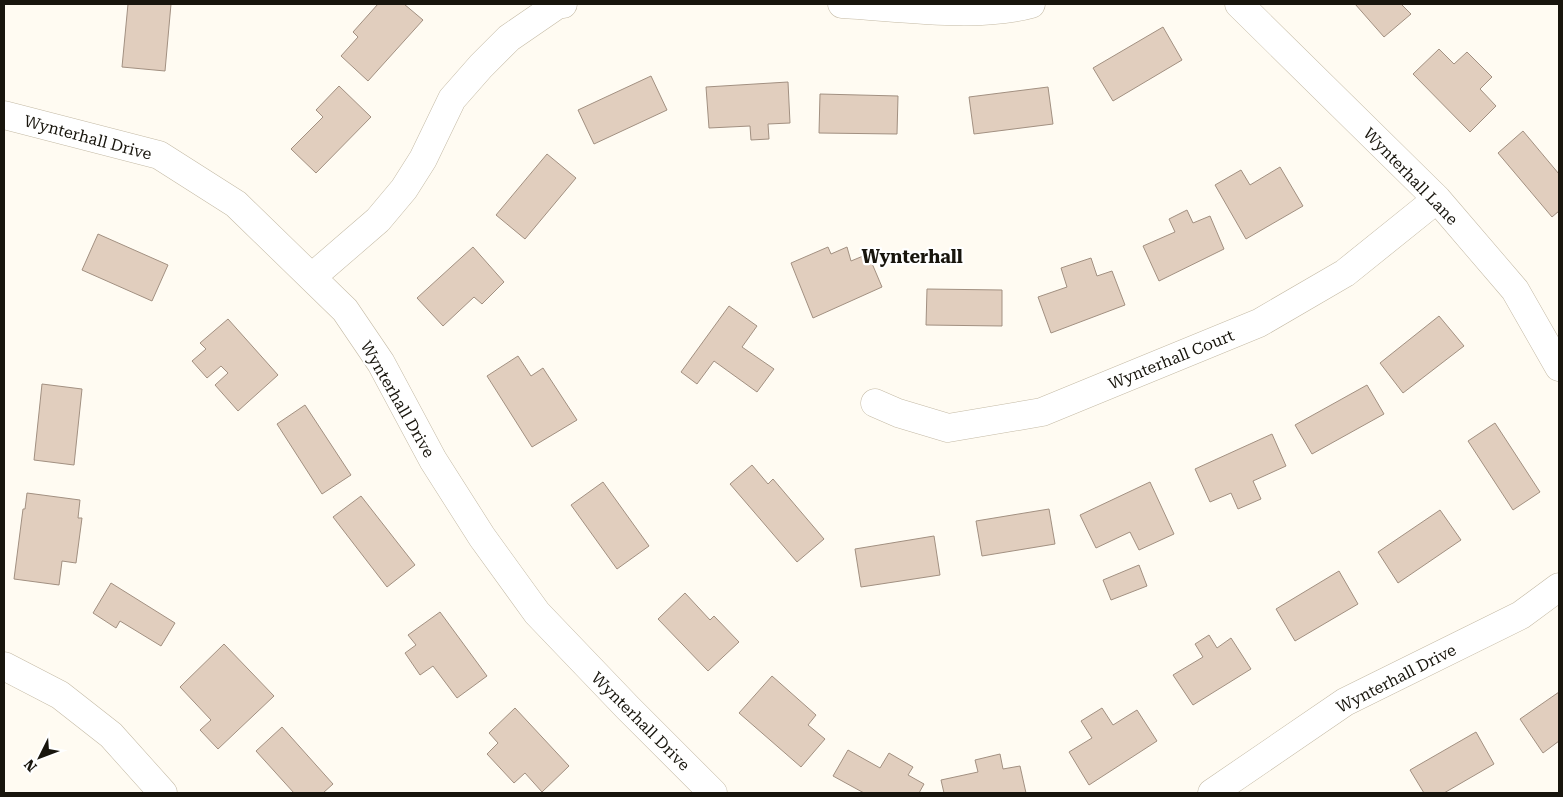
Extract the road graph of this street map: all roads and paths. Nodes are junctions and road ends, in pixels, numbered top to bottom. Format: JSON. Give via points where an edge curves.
{"nodes":[{"id":1,"x":563,"y":4,"type":"edge"},
{"id":2,"x":842,"y":4,"type":"edge"},
{"id":3,"x":1031,"y":4,"type":"edge"},
{"id":4,"x":1239,"y":4,"type":"edge"},
{"id":5,"x":4,"y":115,"type":"edge"},
{"id":6,"x":1437,"y":199,"type":"junction"},
{"id":7,"x":312,"y":277,"type":"junction"},
{"id":8,"x":1559,"y":367,"type":"edge"},
{"id":9,"x":875,"y":403,"type":"dead end"},
{"id":10,"x":1559,"y":588,"type":"edge"},
{"id":11,"x":4,"y":666,"type":"edge"},
{"id":12,"x":163,"y":793,"type":"edge"},
{"id":13,"x":713,"y":793,"type":"edge"},
{"id":14,"x":1212,"y":793,"type":"edge"}],
"edges":[{"from":1,"to":7,"type":"street","via":[[509,38],[481,66],[452,100],[404,189],[378,220]]},
{"from":2,"to":3,"type":"street","via":[[959,11]]},
{"from":4,"to":6,"type":"street","name":"Wynterhall Lane"},
{"from":5,"to":7,"type":"street","name":"Wynterhall Drive","via":[[159,155],[236,204]]},
{"from":6,"to":8,"type":"street","name":"Wynterhall Lane","via":[[1515,290]]},
{"from":6,"to":9,"type":"street","name":"Wynterhall Court","via":[[1345,273],[1259,323],[1042,412],[948,428]]},
{"from":7,"to":13,"type":"street","name":"Wynterhall Drive","via":[[345,310],[381,363],[433,460],[482,538],[538,613]]},
{"from":10,"to":14,"type":"street","name":"Wynterhall Drive","via":[[1521,616],[1345,702]]},
{"from":11,"to":12,"type":"street","via":[[60,695],[111,735]]}]}
